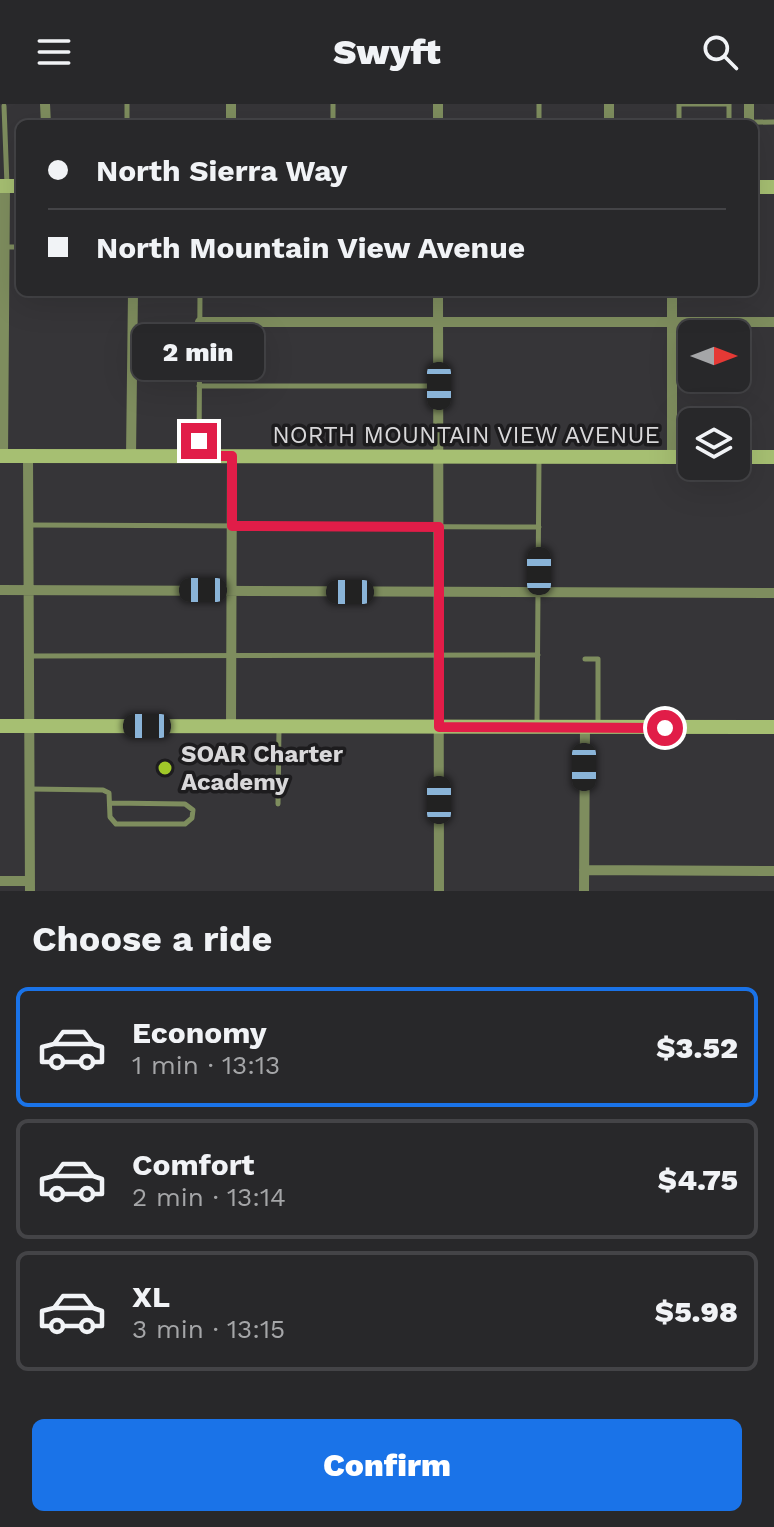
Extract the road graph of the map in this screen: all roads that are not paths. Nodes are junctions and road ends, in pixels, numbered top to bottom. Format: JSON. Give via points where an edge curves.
{"nodes":[{"id":1,"x":679,"y":104,"type":"edge"},
{"id":2,"x":4,"y":106,"type":"dead end"},
{"id":3,"x":729,"y":120,"type":"edge"},
{"id":4,"x":8,"y":186,"type":"edge"},
{"id":5,"x":4,"y":247,"type":"junction"},
{"id":6,"x":16,"y":247,"type":"edge"},
{"id":7,"x":133,"y":296,"type":"edge"},
{"id":8,"x":200,"y":296,"type":"edge"},
{"id":9,"x":438,"y":296,"type":"edge"},
{"id":10,"x":672,"y":296,"type":"edge"},
{"id":11,"x":200,"y":322,"type":"junction"},
{"id":12,"x":438,"y":322,"type":"junction"},
{"id":13,"x":672,"y":322,"type":"junction"},
{"id":14,"x":774,"y":322,"type":"edge"},
{"id":15,"x":2,"y":331,"type":"edge"},
{"id":16,"x":199,"y":386,"type":"junction"},
{"id":17,"x":439,"y":386,"type":"junction"},
{"id":18,"x":2,"y":456,"type":"edge"},
{"id":19,"x":28,"y":456,"type":"junction"},
{"id":20,"x":131,"y":456,"type":"junction"},
{"id":21,"x":199,"y":456,"type":"junction"},
{"id":22,"x":232,"y":456,"type":"junction"},
{"id":23,"x":439,"y":457,"type":"junction"},
{"id":24,"x":539,"y":457,"type":"junction"},
{"id":25,"x":672,"y":457,"type":"junction"},
{"id":26,"x":678,"y":457,"type":"edge"},
{"id":27,"x":750,"y":457,"type":"edge"},
{"id":28,"x":774,"y":457,"type":"edge"},
{"id":29,"x":27,"y":525,"type":"junction"},
{"id":30,"x":232,"y":526,"type":"junction"},
{"id":31,"x":439,"y":527,"type":"junction"},
{"id":32,"x":539,"y":527,"type":"junction"},
{"id":33,"x":0,"y":590,"type":"edge"},
{"id":34,"x":28,"y":590,"type":"junction"},
{"id":35,"x":232,"y":590,"type":"junction"},
{"id":36,"x":439,"y":593,"type":"junction"},
{"id":37,"x":539,"y":593,"type":"junction"},
{"id":38,"x":774,"y":593,"type":"edge"},
{"id":39,"x":538,"y":655,"type":"junction"},
{"id":40,"x":28,"y":656,"type":"junction"},
{"id":41,"x":232,"y":657,"type":"junction"},
{"id":42,"x":439,"y":657,"type":"junction"},
{"id":43,"x":585,"y":659,"type":"dead end"},
{"id":44,"x":29,"y":725,"type":"junction"},
{"id":45,"x":0,"y":726,"type":"edge"},
{"id":46,"x":231,"y":727,"type":"junction"},
{"id":47,"x":279,"y":727,"type":"junction"},
{"id":48,"x":439,"y":727,"type":"junction"},
{"id":49,"x":774,"y":727,"type":"edge"},
{"id":50,"x":537,"y":728,"type":"junction"},
{"id":51,"x":591,"y":728,"type":"junction"},
{"id":52,"x":29,"y":789,"type":"junction"},
{"id":53,"x":111,"y":803,"type":"junction"},
{"id":54,"x":278,"y":804,"type":"dead end"},
{"id":55,"x":584,"y":870,"type":"junction"},
{"id":56,"x":774,"y":871,"type":"edge"},
{"id":57,"x":0,"y":881,"type":"edge"},
{"id":58,"x":30,"y":886,"type":"edge"},
{"id":59,"x":439,"y":891,"type":"edge"},
{"id":60,"x":584,"y":891,"type":"edge"}],
"edges":[{"from":1,"to":3,"type":"lane","via":[[729,104]]},
{"from":2,"to":4,"type":"lane"},
{"from":4,"to":5,"type":"street"},
{"from":5,"to":6,"type":"lane"},
{"from":5,"to":15,"type":"street"},
{"from":7,"to":20,"type":"street"},
{"from":8,"to":11,"type":"lane"},
{"from":9,"to":12,"type":"street"},
{"from":10,"to":13,"type":"street"},
{"from":11,"to":12,"type":"street"},
{"from":11,"to":16,"type":"lane"},
{"from":12,"to":13,"type":"street"},
{"from":12,"to":17,"type":"street"},
{"from":13,"to":14,"type":"street"},
{"from":13,"to":25,"type":"street"},
{"from":15,"to":18,"type":"street"},
{"from":16,"to":17,"type":"lane"},
{"from":16,"to":21,"type":"lane"},
{"from":17,"to":23,"type":"street"},
{"from":18,"to":19,"type":"street","name":"NORTH MOUNTAIN VIEW AVENUE"},
{"from":19,"to":20,"type":"street","name":"NORTH MOUNTAIN VIEW AVENUE"},
{"from":19,"to":29,"type":"street"},
{"from":20,"to":21,"type":"street","name":"NORTH MOUNTAIN VIEW AVENUE"},
{"from":21,"to":22,"type":"street","name":"NORTH MOUNTAIN VIEW AVENUE"},
{"from":22,"to":23,"type":"street","name":"NORTH MOUNTAIN VIEW AVENUE"},
{"from":22,"to":30,"type":"street"},
{"from":23,"to":24,"type":"street","name":"NORTH MOUNTAIN VIEW AVENUE"},
{"from":23,"to":31,"type":"street"},
{"from":24,"to":25,"type":"street","name":"NORTH MOUNTAIN VIEW AVENUE"},
{"from":24,"to":32,"type":"lane"},
{"from":25,"to":26,"type":"street","name":"NORTH MOUNTAIN VIEW AVENUE"},
{"from":27,"to":28,"type":"street"},
{"from":29,"to":30,"type":"lane"},
{"from":29,"to":34,"type":"street"},
{"from":30,"to":31,"type":"lane"},
{"from":30,"to":35,"type":"street"},
{"from":31,"to":32,"type":"lane"},
{"from":31,"to":36,"type":"street"},
{"from":32,"to":37,"type":"lane"},
{"from":33,"to":34,"type":"street"},
{"from":34,"to":35,"type":"street"},
{"from":34,"to":40,"type":"street"},
{"from":35,"to":36,"type":"street"},
{"from":35,"to":41,"type":"street"},
{"from":36,"to":37,"type":"street"},
{"from":36,"to":42,"type":"street"},
{"from":37,"to":38,"type":"street"},
{"from":37,"to":39,"type":"lane"},
{"from":39,"to":42,"type":"lane"},
{"from":39,"to":50,"type":"lane"},
{"from":40,"to":41,"type":"lane"},
{"from":40,"to":44,"type":"street"},
{"from":41,"to":42,"type":"lane"},
{"from":41,"to":46,"type":"street"},
{"from":42,"to":48,"type":"street"},
{"from":43,"to":51,"type":"lane","via":[[598,659]]},
{"from":44,"to":45,"type":"street"},
{"from":44,"to":46,"type":"street"},
{"from":44,"to":52,"type":"street"},
{"from":46,"to":47,"type":"street"},
{"from":47,"to":48,"type":"street"},
{"from":47,"to":54,"type":"lane"},
{"from":48,"to":50,"type":"street"},
{"from":48,"to":59,"type":"street"},
{"from":49,"to":51,"type":"street"},
{"from":50,"to":51,"type":"street"},
{"from":51,"to":55,"type":"street"},
{"from":52,"to":53,"type":"lane","via":[[103,790]]},
{"from":52,"to":58,"type":"street"},
{"from":53,"to":53,"type":"lane","via":[[110,817],[116,824],[185,824],[192,818],[193,810],[185,804]]},
{"from":55,"to":56,"type":"street"},
{"from":55,"to":60,"type":"street"},
{"from":57,"to":58,"type":"street"}]}
